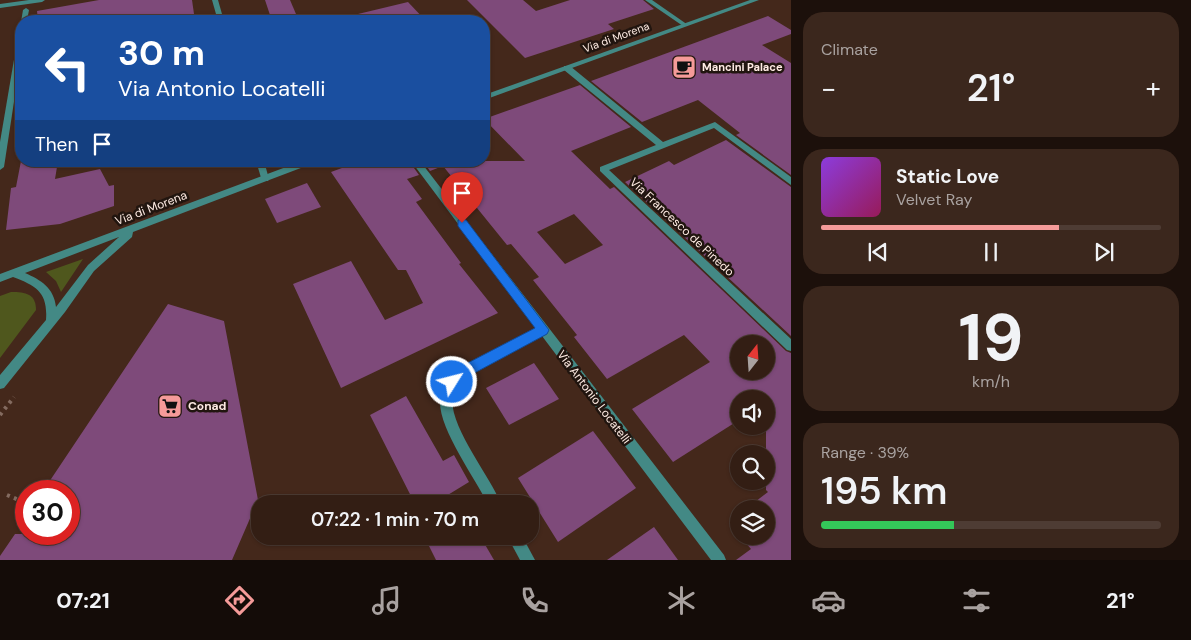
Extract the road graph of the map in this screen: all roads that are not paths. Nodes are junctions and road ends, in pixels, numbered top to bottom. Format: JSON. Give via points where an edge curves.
{"nodes":[{"id":1,"x":42,"y":0,"type":"edge"},
{"id":2,"x":214,"y":0,"type":"edge"},
{"id":3,"x":648,"y":0,"type":"edge"},
{"id":4,"x":756,"y":0,"type":"edge"},
{"id":5,"x":0,"y":6,"type":"edge"},
{"id":6,"x":26,"y":10,"type":"dead end"},
{"id":7,"x":25,"y":15,"type":"edge"},
{"id":8,"x":219,"y":15,"type":"edge"},
{"id":9,"x":686,"y":25,"type":"junction"},
{"id":10,"x":567,"y":68,"type":"junction"},
{"id":11,"x":15,"y":73,"type":"edge"},
{"id":12,"x":490,"y":96,"type":"edge"},
{"id":13,"x":662,"y":146,"type":"junction"},
{"id":14,"x":0,"y":167,"type":"edge"},
{"id":15,"x":262,"y":167,"type":"edge"},
{"id":16,"x":295,"y":167,"type":"edge"},
{"id":17,"x":420,"y":167,"type":"edge"},
{"id":18,"x":265,"y":178,"type":"junction"},
{"id":19,"x":791,"y":182,"type":"edge"},
{"id":20,"x":138,"y":226,"type":"junction"},
{"id":21,"x":13,"y":273,"type":"junction"},
{"id":22,"x":0,"y":278,"type":"edge"},
{"id":23,"x":51,"y":321,"type":"junction"},
{"id":24,"x":543,"y":330,"type":"junction"},
{"id":25,"x":791,"y":346,"type":"edge"},
{"id":26,"x":0,"y":384,"type":"edge"},
{"id":27,"x":491,"y":495,"type":"edge"},
{"id":28,"x":519,"y":545,"type":"edge"},
{"id":29,"x":528,"y":560,"type":"edge"},
{"id":30,"x":719,"y":560,"type":"edge"}],
"edges":[{"from":1,"to":5,"type":"street"},
{"from":2,"to":8,"type":"street"},
{"from":3,"to":9,"type":"street"},
{"from":4,"to":9,"type":"street","name":"Via di Morena"},
{"from":6,"to":7,"type":"street"},
{"from":9,"to":10,"type":"street","name":"Via di Morena"},
{"from":10,"to":12,"type":"street","name":"Via di Morena"},
{"from":10,"to":13,"type":"street"},
{"from":11,"to":14,"type":"street"},
{"from":13,"to":19,"type":"street","via":[[716,125]]},
{"from":13,"to":25,"type":"street","name":"Via Francesco de Pinedo","via":[[603,169]]},
{"from":15,"to":18,"type":"street"},
{"from":16,"to":18,"type":"street","name":"Via di Morena"},
{"from":17,"to":24,"type":"street","name":"Via Antonio Locatelli"},
{"from":18,"to":20,"type":"street","name":"Via di Morena"},
{"from":20,"to":21,"type":"street","name":"Via di Morena"},
{"from":20,"to":23,"type":"street","via":[[98,260]]},
{"from":21,"to":22,"type":"street","name":"Via di Morena"},
{"from":21,"to":23,"type":"street","via":[[31,280],[47,292],[52,304]]},
{"from":23,"to":26,"type":"street"},
{"from":24,"to":27,"type":"street","via":[[463,372],[452,382],[446,396],[448,419]]},
{"from":24,"to":30,"type":"street","name":"Via Antonio Locatelli"},
{"from":28,"to":29,"type":"street"}]}
